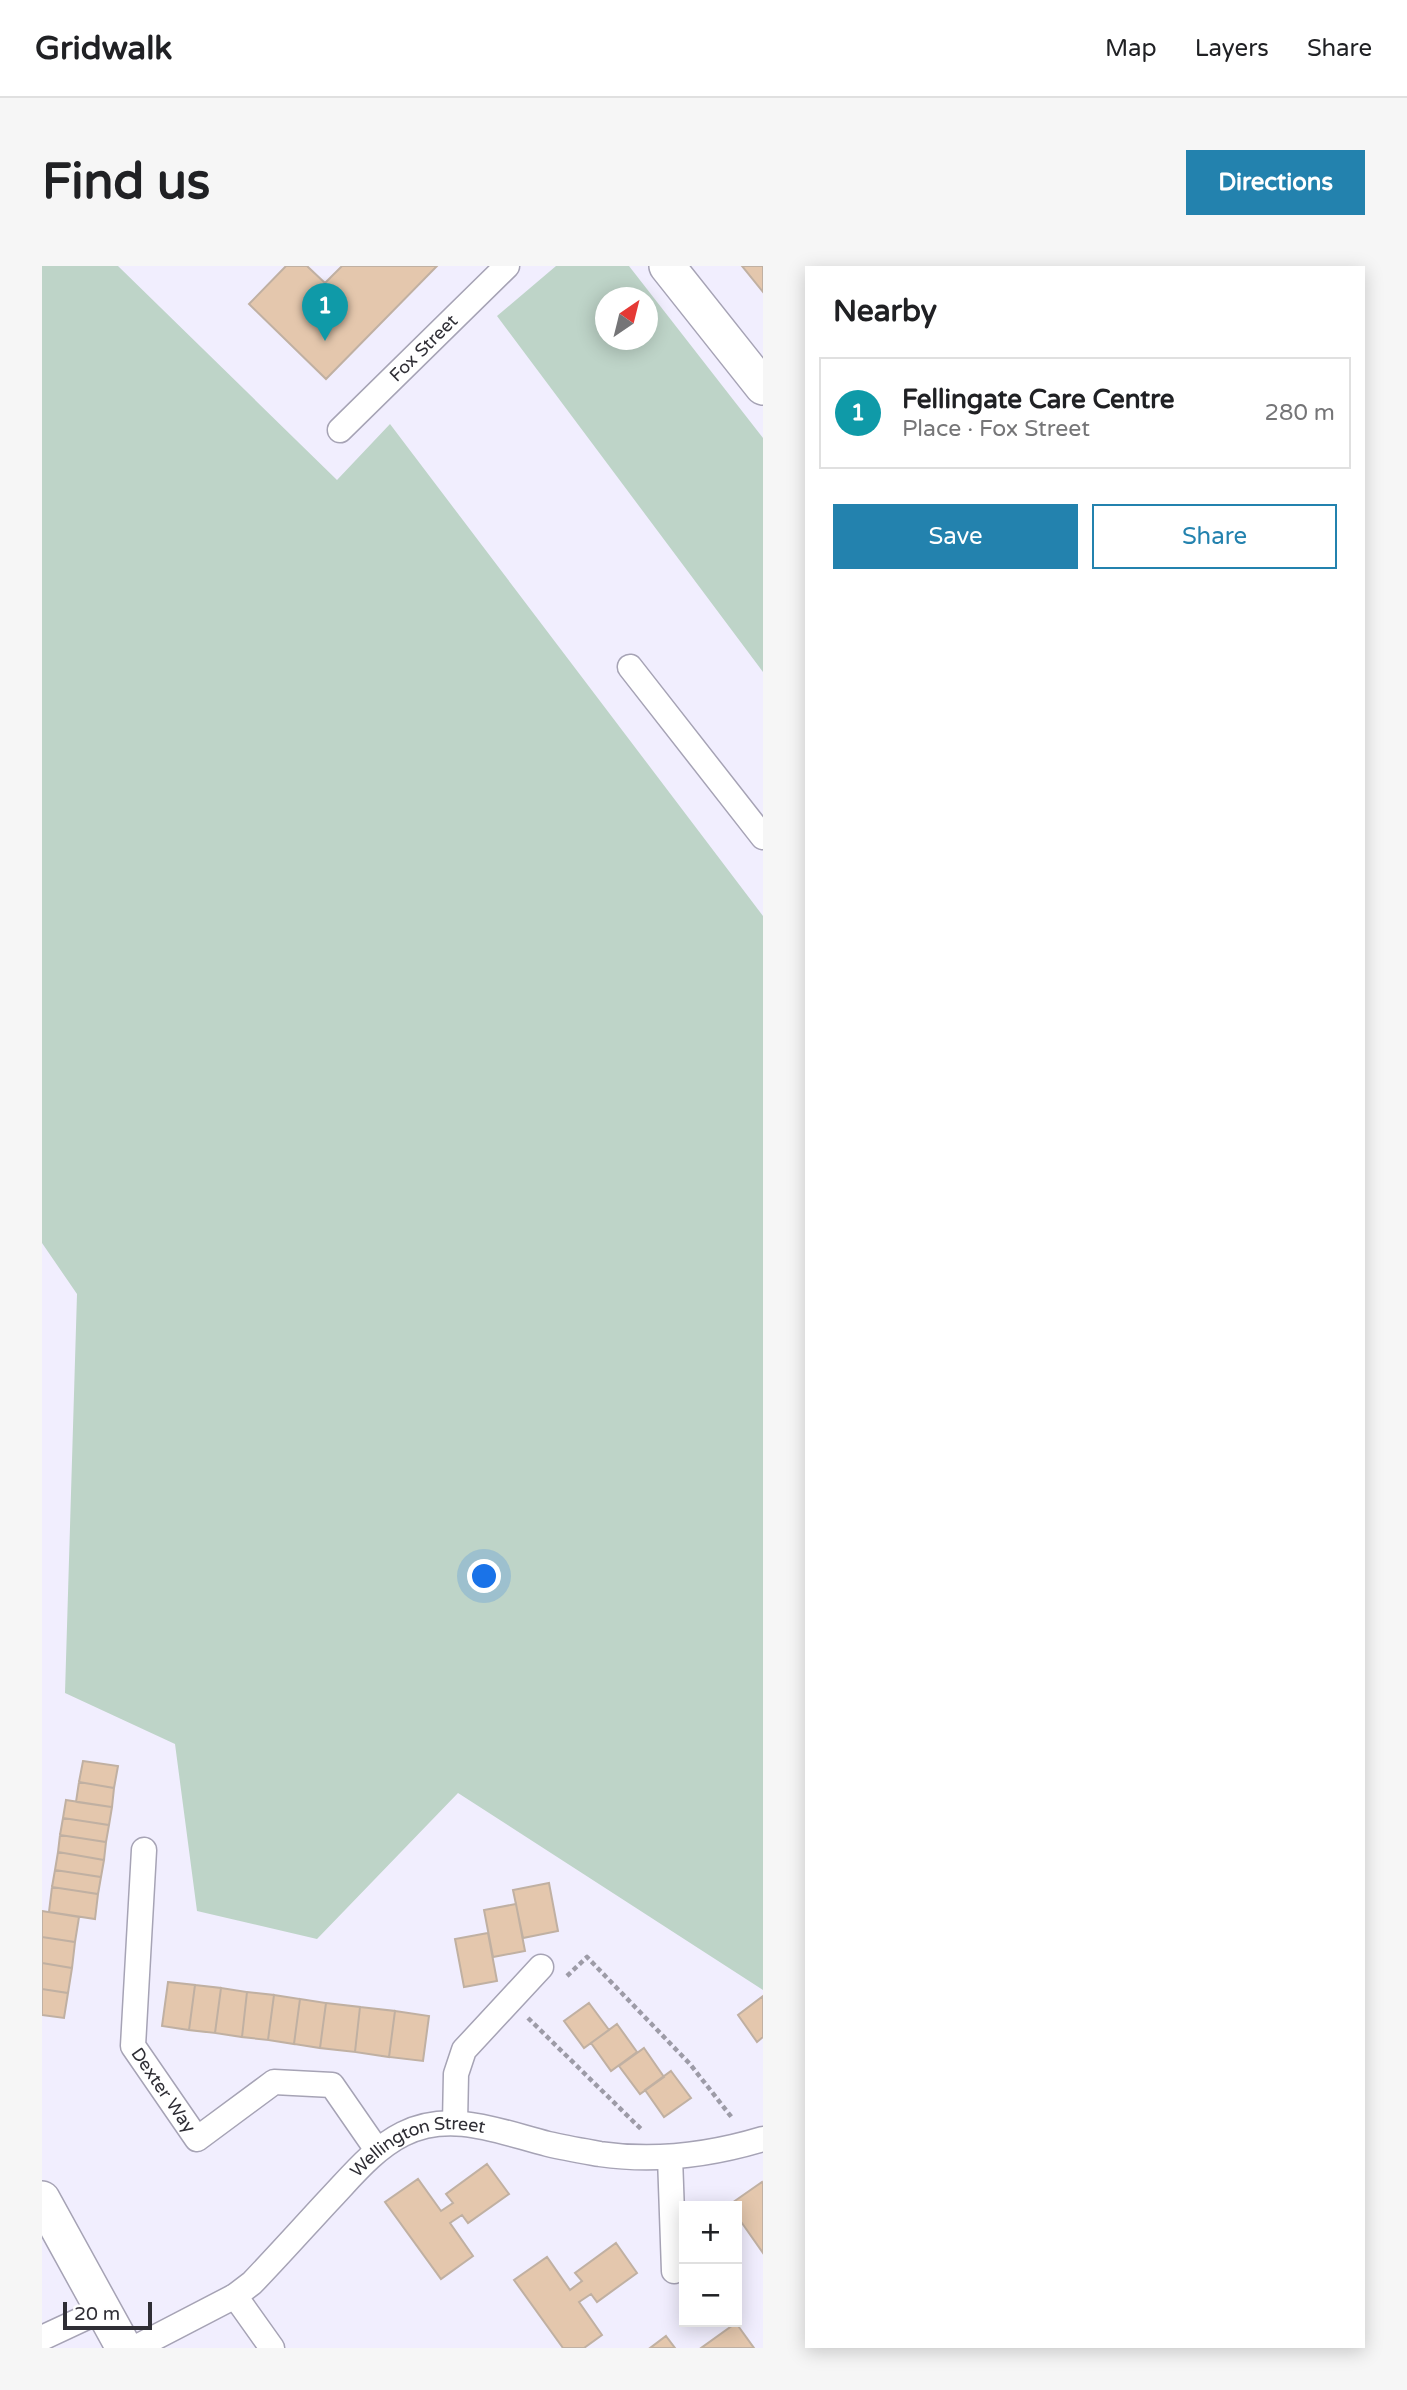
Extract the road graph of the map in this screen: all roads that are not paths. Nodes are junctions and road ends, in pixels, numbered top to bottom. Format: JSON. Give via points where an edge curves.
{"nodes":[{"id":1,"x":507,"y":266,"type":"edge"},
{"id":2,"x":667,"y":266,"type":"edge"},
{"id":3,"x":763,"y":387,"type":"edge"},
{"id":4,"x":340,"y":430,"type":"dead end"},
{"id":5,"x":630,"y":667,"type":"dead end"},
{"id":6,"x":763,"y":837,"type":"edge"},
{"id":7,"x":144,"y":1850,"type":"dead end"},
{"id":8,"x":541,"y":1967,"type":"dead end"},
{"id":9,"x":455,"y":2123,"type":"junction"},
{"id":10,"x":757,"y":2141,"type":"edge"},
{"id":11,"x":377,"y":2150,"type":"junction"},
{"id":12,"x":670,"y":2157,"type":"junction"},
{"id":13,"x":42,"y":2199,"type":"edge"},
{"id":14,"x":674,"y":2271,"type":"dead end"},
{"id":15,"x":234,"y":2296,"type":"junction"},
{"id":16,"x":102,"y":2310,"type":"junction"},
{"id":17,"x":42,"y":2338,"type":"edge"},
{"id":18,"x":124,"y":2348,"type":"edge"},
{"id":19,"x":135,"y":2348,"type":"edge"},
{"id":20,"x":272,"y":2348,"type":"edge"}],
"edges":[{"from":1,"to":4,"type":"street","name":"Fox Street"},
{"from":2,"to":3,"type":"street"},
{"from":5,"to":6,"type":"street"},
{"from":7,"to":11,"type":"street","name":"Dexter Way","via":[[133,2046],[197,2139],[274,2082],[332,2085]]},
{"from":8,"to":9,"type":"street","via":[[464,2050],[456,2074]]},
{"from":9,"to":11,"type":"street","name":"Wellington Street","via":[[429,2125]]},
{"from":9,"to":12,"type":"street","name":"Wellington Street","via":[[483,2125],[602,2154]]},
{"from":10,"to":12,"type":"street","name":"Wellington Street"},
{"from":11,"to":15,"type":"street","name":"Wellington Street","via":[[252,2283]]},
{"from":12,"to":14,"type":"street"},
{"from":13,"to":16,"type":"street"},
{"from":15,"to":19,"type":"street","name":"Wellington Street"},
{"from":15,"to":20,"type":"street"},
{"from":16,"to":17,"type":"street"},
{"from":16,"to":18,"type":"street"}]}
